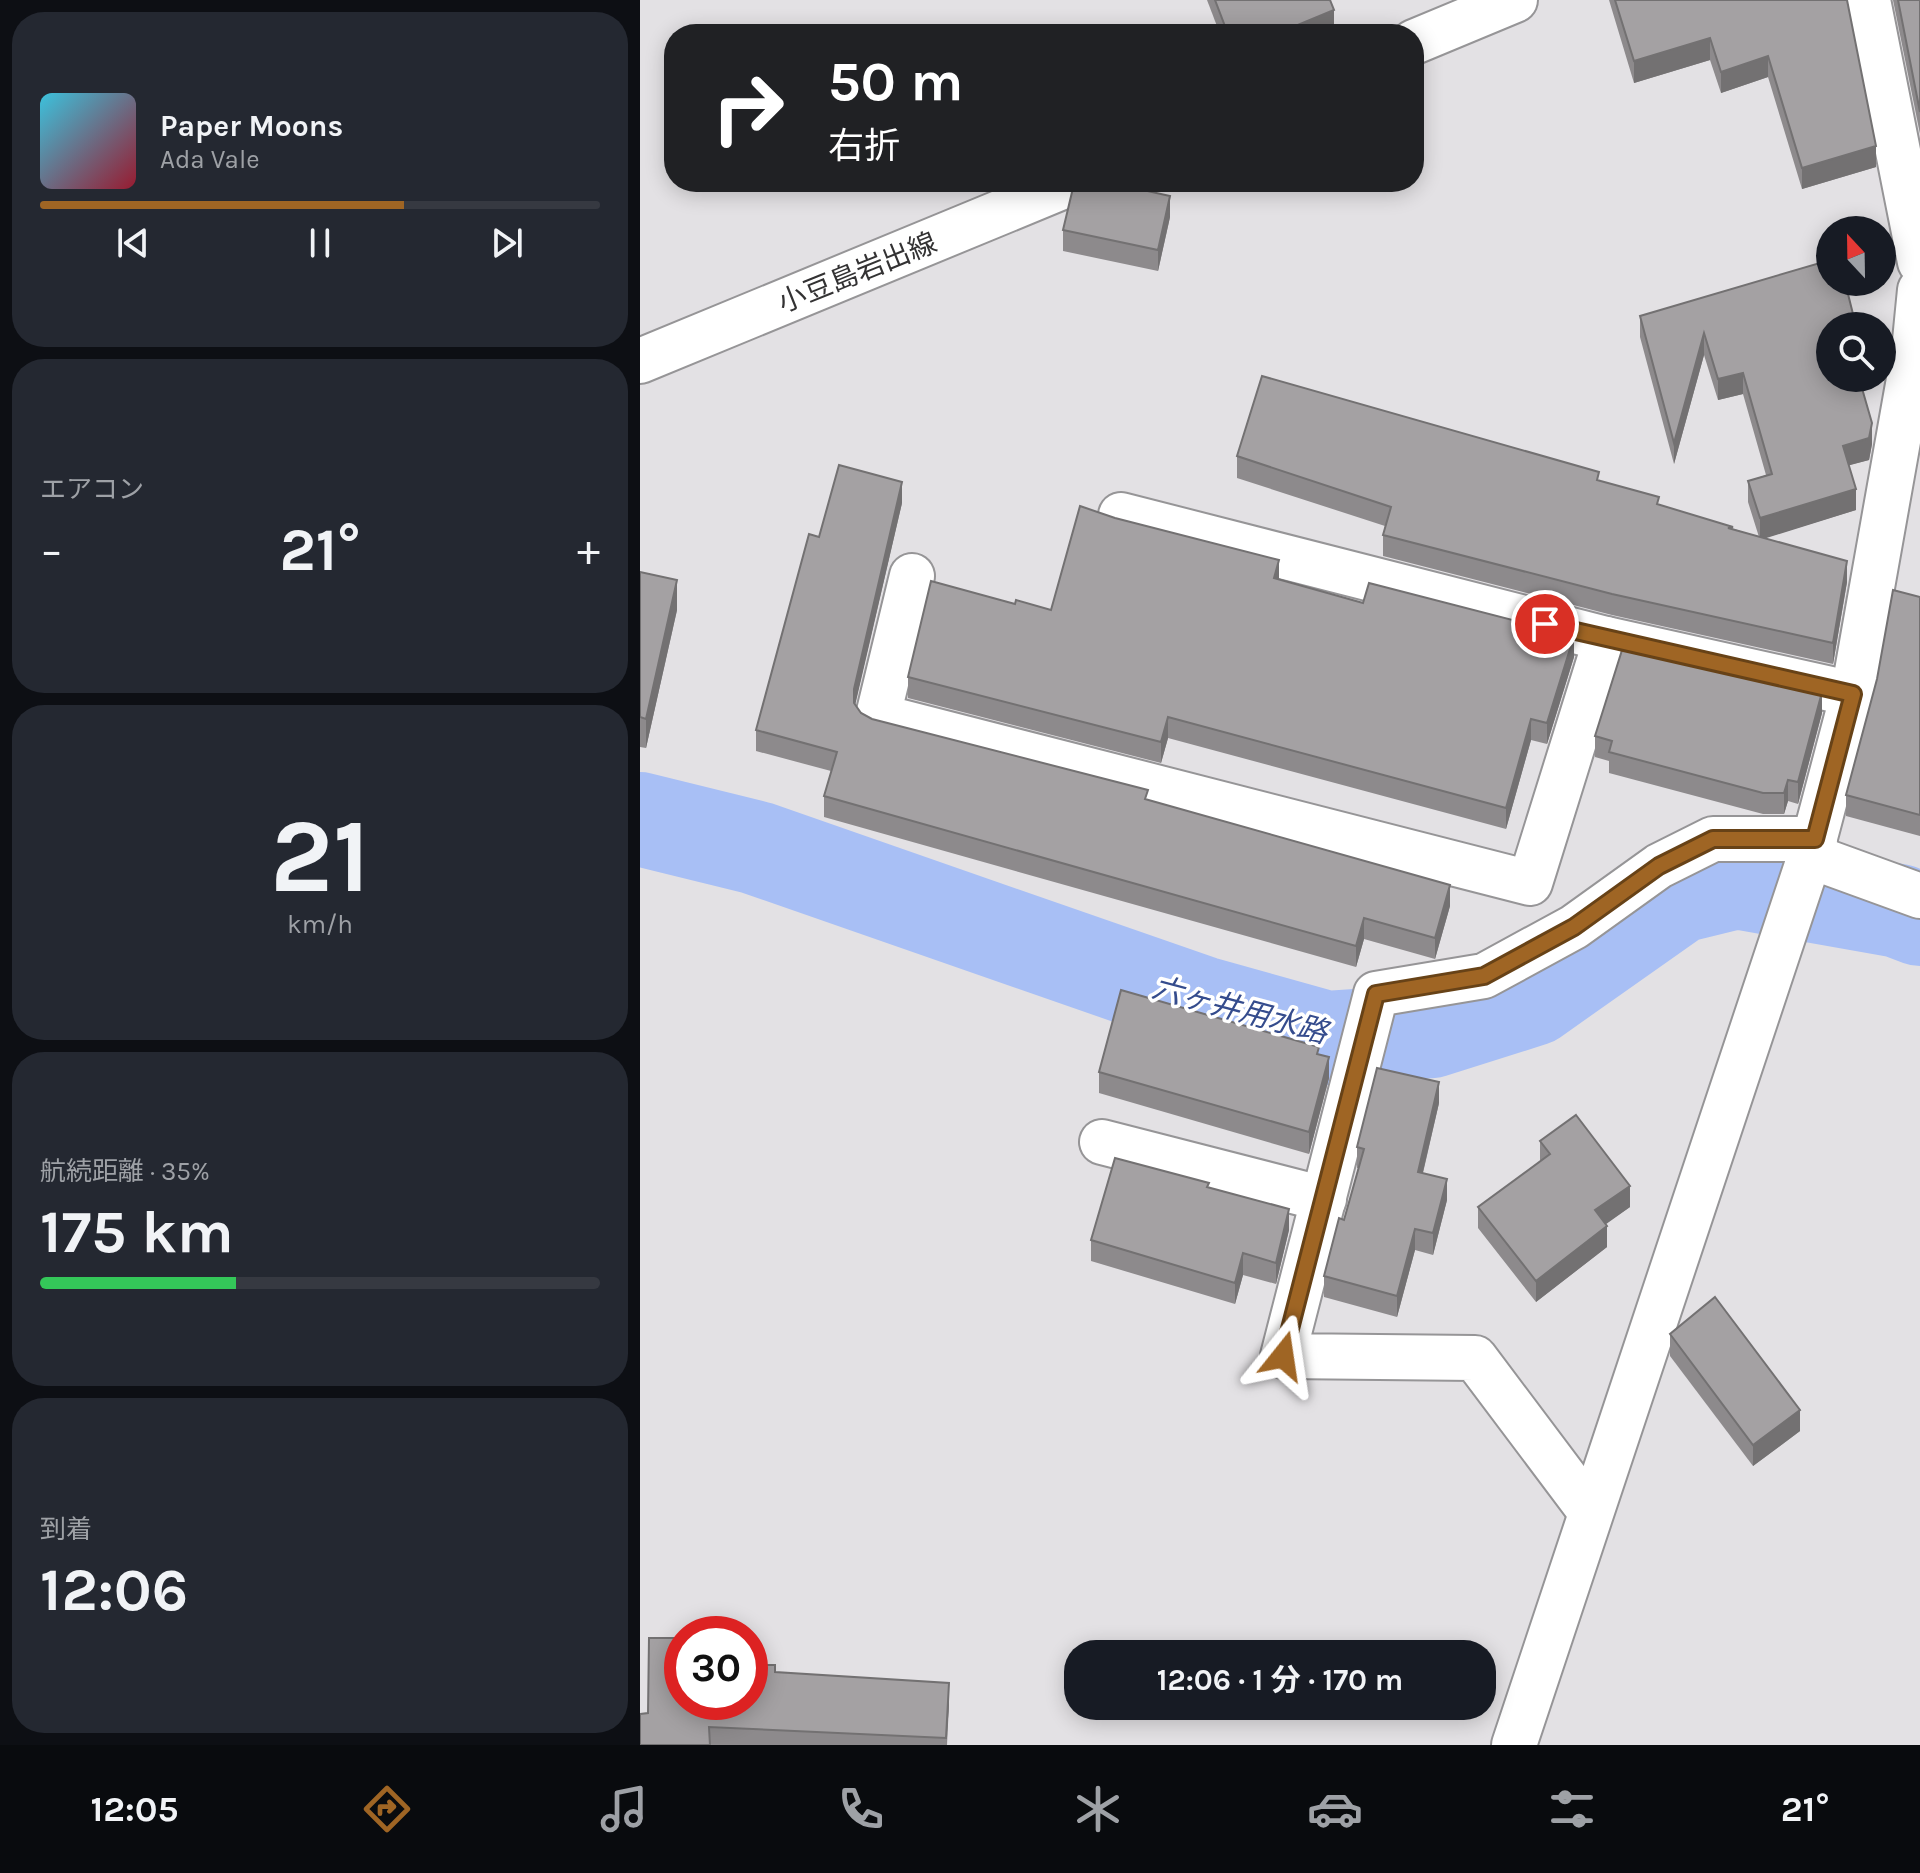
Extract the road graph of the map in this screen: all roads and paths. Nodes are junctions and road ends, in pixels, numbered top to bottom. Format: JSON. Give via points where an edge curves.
{"nodes":[{"id":1,"x":1515,"y":0,"type":"edge"},
{"id":2,"x":1868,"y":0,"type":"edge"},
{"id":3,"x":1424,"y":38,"type":"edge"},
{"id":4,"x":1050,"y":192,"type":"edge"},
{"id":5,"x":1920,"y":262,"type":"edge"},
{"id":6,"x":1920,"y":290,"type":"edge"},
{"id":7,"x":640,"y":361,"type":"edge"},
{"id":8,"x":1121,"y":515,"type":"dead end"},
{"id":9,"x":912,"y":576,"type":"dead end"},
{"id":10,"x":1606,"y":639,"type":"junction"},
{"id":11,"x":1853,"y":694,"type":"junction"},
{"id":12,"x":1810,"y":855,"type":"junction"},
{"id":13,"x":1920,"y":896,"type":"edge"},
{"id":14,"x":1102,"y":1142,"type":"dead end"},
{"id":15,"x":1324,"y":1199,"type":"junction"},
{"id":16,"x":1590,"y":1511,"type":"junction"},
{"id":17,"x":1514,"y":1745,"type":"edge"}],
"edges":[{"from":1,"to":3,"type":"street"},
{"from":2,"to":5,"type":"street"},
{"from":4,"to":7,"type":"street","name":"小豆島岩出線"},
{"from":6,"to":11,"type":"street","via":[[1914,351]]},
{"from":8,"to":10,"type":"street"},
{"from":9,"to":10,"type":"street","via":[[878,716],[1530,883]]},
{"from":10,"to":11,"type":"street"},
{"from":11,"to":12,"type":"street"},
{"from":12,"to":13,"type":"street"},
{"from":12,"to":15,"type":"street","via":[[1713,839],[1659,866],[1574,927],[1484,976],[1376,994]]},
{"from":12,"to":16,"type":"street"},
{"from":14,"to":15,"type":"street"},
{"from":15,"to":16,"type":"street","via":[[1283,1356],[1475,1358]]},
{"from":16,"to":17,"type":"street"}]}
